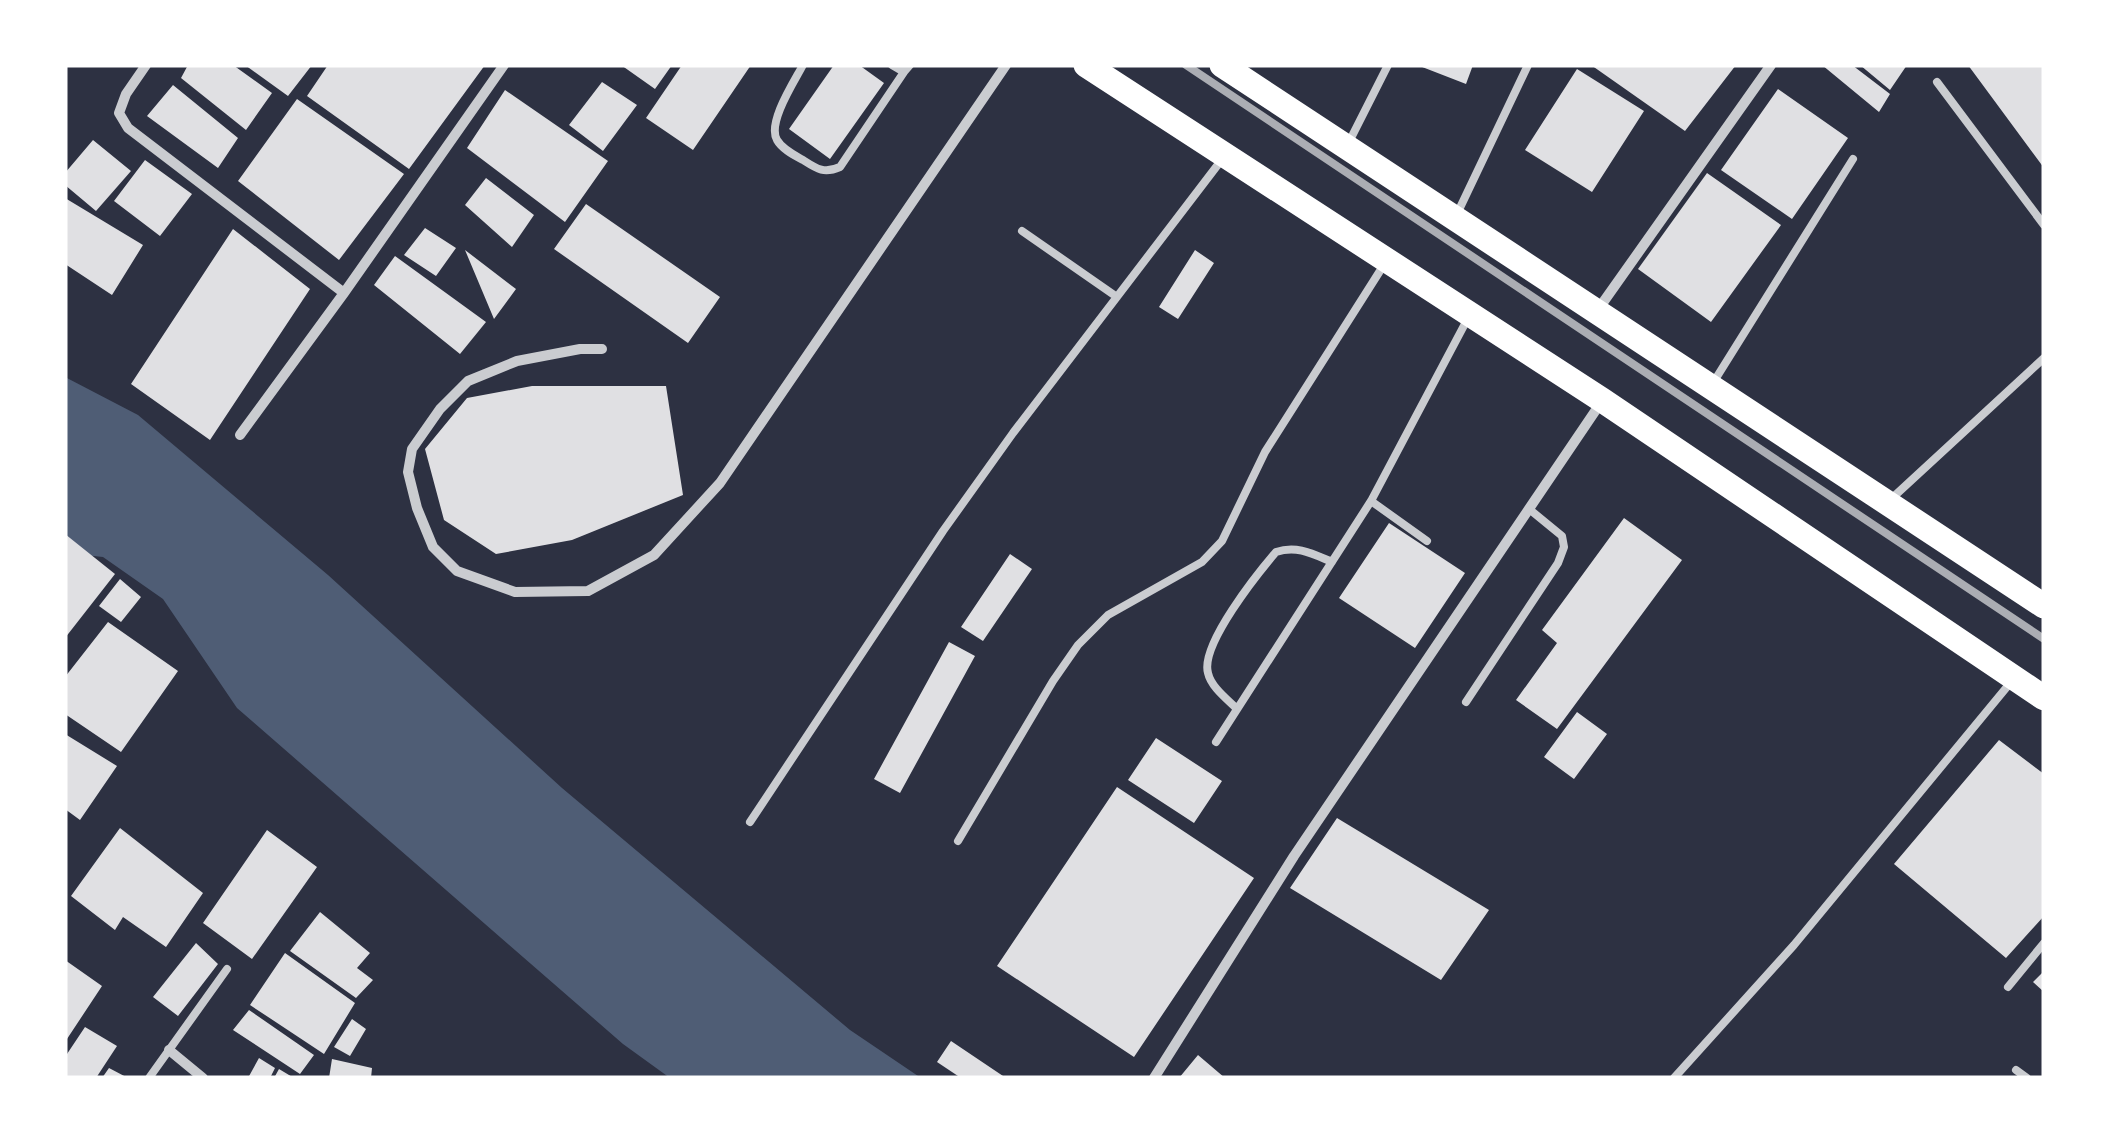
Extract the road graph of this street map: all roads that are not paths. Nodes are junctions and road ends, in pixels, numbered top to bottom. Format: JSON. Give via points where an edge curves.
{"nodes":[{"id":1,"x":146,"y":65,"type":"edge"},
{"id":2,"x":504,"y":65,"type":"edge"},
{"id":3,"x":803,"y":65,"type":"edge"},
{"id":4,"x":892,"y":65,"type":"edge"},
{"id":5,"x":1006,"y":65,"type":"edge"},
{"id":6,"x":1086,"y":65,"type":"edge"},
{"id":7,"x":1222,"y":65,"type":"edge"},
{"id":8,"x":1388,"y":65,"type":"edge"},
{"id":9,"x":1528,"y":65,"type":"edge"},
{"id":10,"x":1772,"y":65,"type":"edge"},
{"id":11,"x":907,"y":69,"type":"edge"},
{"id":12,"x":1937,"y":82,"type":"dead end"},
{"id":13,"x":1346,"y":148,"type":"junction"},
{"id":14,"x":1226,"y":154,"type":"junction"},
{"id":15,"x":1853,"y":159,"type":"dead end"},
{"id":16,"x":1455,"y":218,"type":"junction"},
{"id":17,"x":2044,"y":225,"type":"edge"},
{"id":18,"x":1022,"y":232,"type":"dead end"},
{"id":19,"x":1388,"y":260,"type":"junction"},
{"id":20,"x":344,"y":293,"type":"junction"},
{"id":21,"x":1118,"y":297,"type":"junction"},
{"id":22,"x":1596,"y":311,"type":"junction"},
{"id":23,"x":1470,"y":314,"type":"junction"},
{"id":24,"x":602,"y":349,"type":"dead end"},
{"id":25,"x":2044,"y":358,"type":"edge"},
{"id":26,"x":1711,"y":387,"type":"junction"},
{"id":27,"x":1602,"y":400,"type":"junction"},
{"id":28,"x":240,"y":435,"type":"dead end"},
{"id":29,"x":1371,"y":501,"type":"junction"},
{"id":30,"x":1886,"y":503,"type":"junction"},
{"id":31,"x":1529,"y":508,"type":"junction"},
{"id":32,"x":1427,"y":541,"type":"dead end"},
{"id":33,"x":1332,"y":562,"type":"junction"},
{"id":34,"x":2044,"y":606,"type":"edge"},
{"id":35,"x":2014,"y":678,"type":"junction"},
{"id":36,"x":2044,"y":698,"type":"edge"},
{"id":37,"x":1466,"y":702,"type":"dead end"},
{"id":38,"x":1237,"y":709,"type":"junction"},
{"id":39,"x":1216,"y":742,"type":"dead end"},
{"id":40,"x":750,"y":822,"type":"dead end"},
{"id":41,"x":958,"y":840,"type":"dead end"},
{"id":42,"x":2044,"y":943,"type":"edge"},
{"id":43,"x":227,"y":969,"type":"dead end"},
{"id":44,"x":2008,"y":987,"type":"dead end"},
{"id":45,"x":169,"y":1050,"type":"junction"},
{"id":46,"x":2016,"y":1070,"type":"dead end"},
{"id":47,"x":150,"y":1078,"type":"edge"},
{"id":48,"x":203,"y":1078,"type":"edge"},
{"id":49,"x":1154,"y":1078,"type":"edge"},
{"id":50,"x":1674,"y":1078,"type":"edge"},
{"id":51,"x":2026,"y":1078,"type":"edge"}],
"edges":[{"from":1,"to":20,"type":"street","via":[[119,113],[128,128]]},
{"from":2,"to":20,"type":"street"},
{"from":3,"to":11,"type":"lane","via":[[774,134],[779,144],[829,172],[840,167]]},
{"from":4,"to":11,"type":"lane"},
{"from":5,"to":24,"type":"street","via":[[720,483],[654,555],[588,591],[514,592],[458,571],[433,546],[417,508],[408,472],[412,449],[468,381],[517,361]]},
{"from":6,"to":14,"type":"main road"},
{"from":7,"to":13,"type":"main road"},
{"from":8,"to":13,"type":"lane"},
{"from":9,"to":16,"type":"lane"},
{"from":10,"to":22,"type":"street"},
{"from":12,"to":17,"type":"lane"},
{"from":13,"to":16,"type":"main road"},
{"from":14,"to":19,"type":"main road"},
{"from":14,"to":21,"type":"lane"},
{"from":15,"to":26,"type":"lane"},
{"from":16,"to":22,"type":"main road"},
{"from":18,"to":21,"type":"lane"},
{"from":19,"to":23,"type":"main road"},
{"from":19,"to":41,"type":"lane","via":[[1266,452],[1222,541],[1202,562],[1108,616],[1078,645]]},
{"from":20,"to":28,"type":"street"},
{"from":21,"to":40,"type":"lane","via":[[943,531]]},
{"from":22,"to":26,"type":"main road"},
{"from":23,"to":27,"type":"main road"},
{"from":23,"to":29,"type":"lane"},
{"from":25,"to":30,"type":"lane"},
{"from":26,"to":30,"type":"main road"},
{"from":27,"to":31,"type":"street"},
{"from":27,"to":35,"type":"main road"},
{"from":29,"to":32,"type":"lane"},
{"from":29,"to":33,"type":"lane"},
{"from":30,"to":34,"type":"main road"},
{"from":31,"to":37,"type":"lane","via":[[1562,536],[1564,547]]},
{"from":31,"to":49,"type":"street","via":[[1294,856]]},
{"from":33,"to":38,"type":"lane"},
{"from":33,"to":38,"type":"lane","via":[[1304,550],[1276,552],[1214,638],[1208,672]]},
{"from":35,"to":36,"type":"main road"},
{"from":35,"to":50,"type":"lane","via":[[1794,945]]},
{"from":38,"to":39,"type":"lane"},
{"from":42,"to":44,"type":"lane"},
{"from":43,"to":45,"type":"lane"},
{"from":45,"to":47,"type":"lane"},
{"from":45,"to":48,"type":"street"},
{"from":46,"to":51,"type":"lane"}]}
